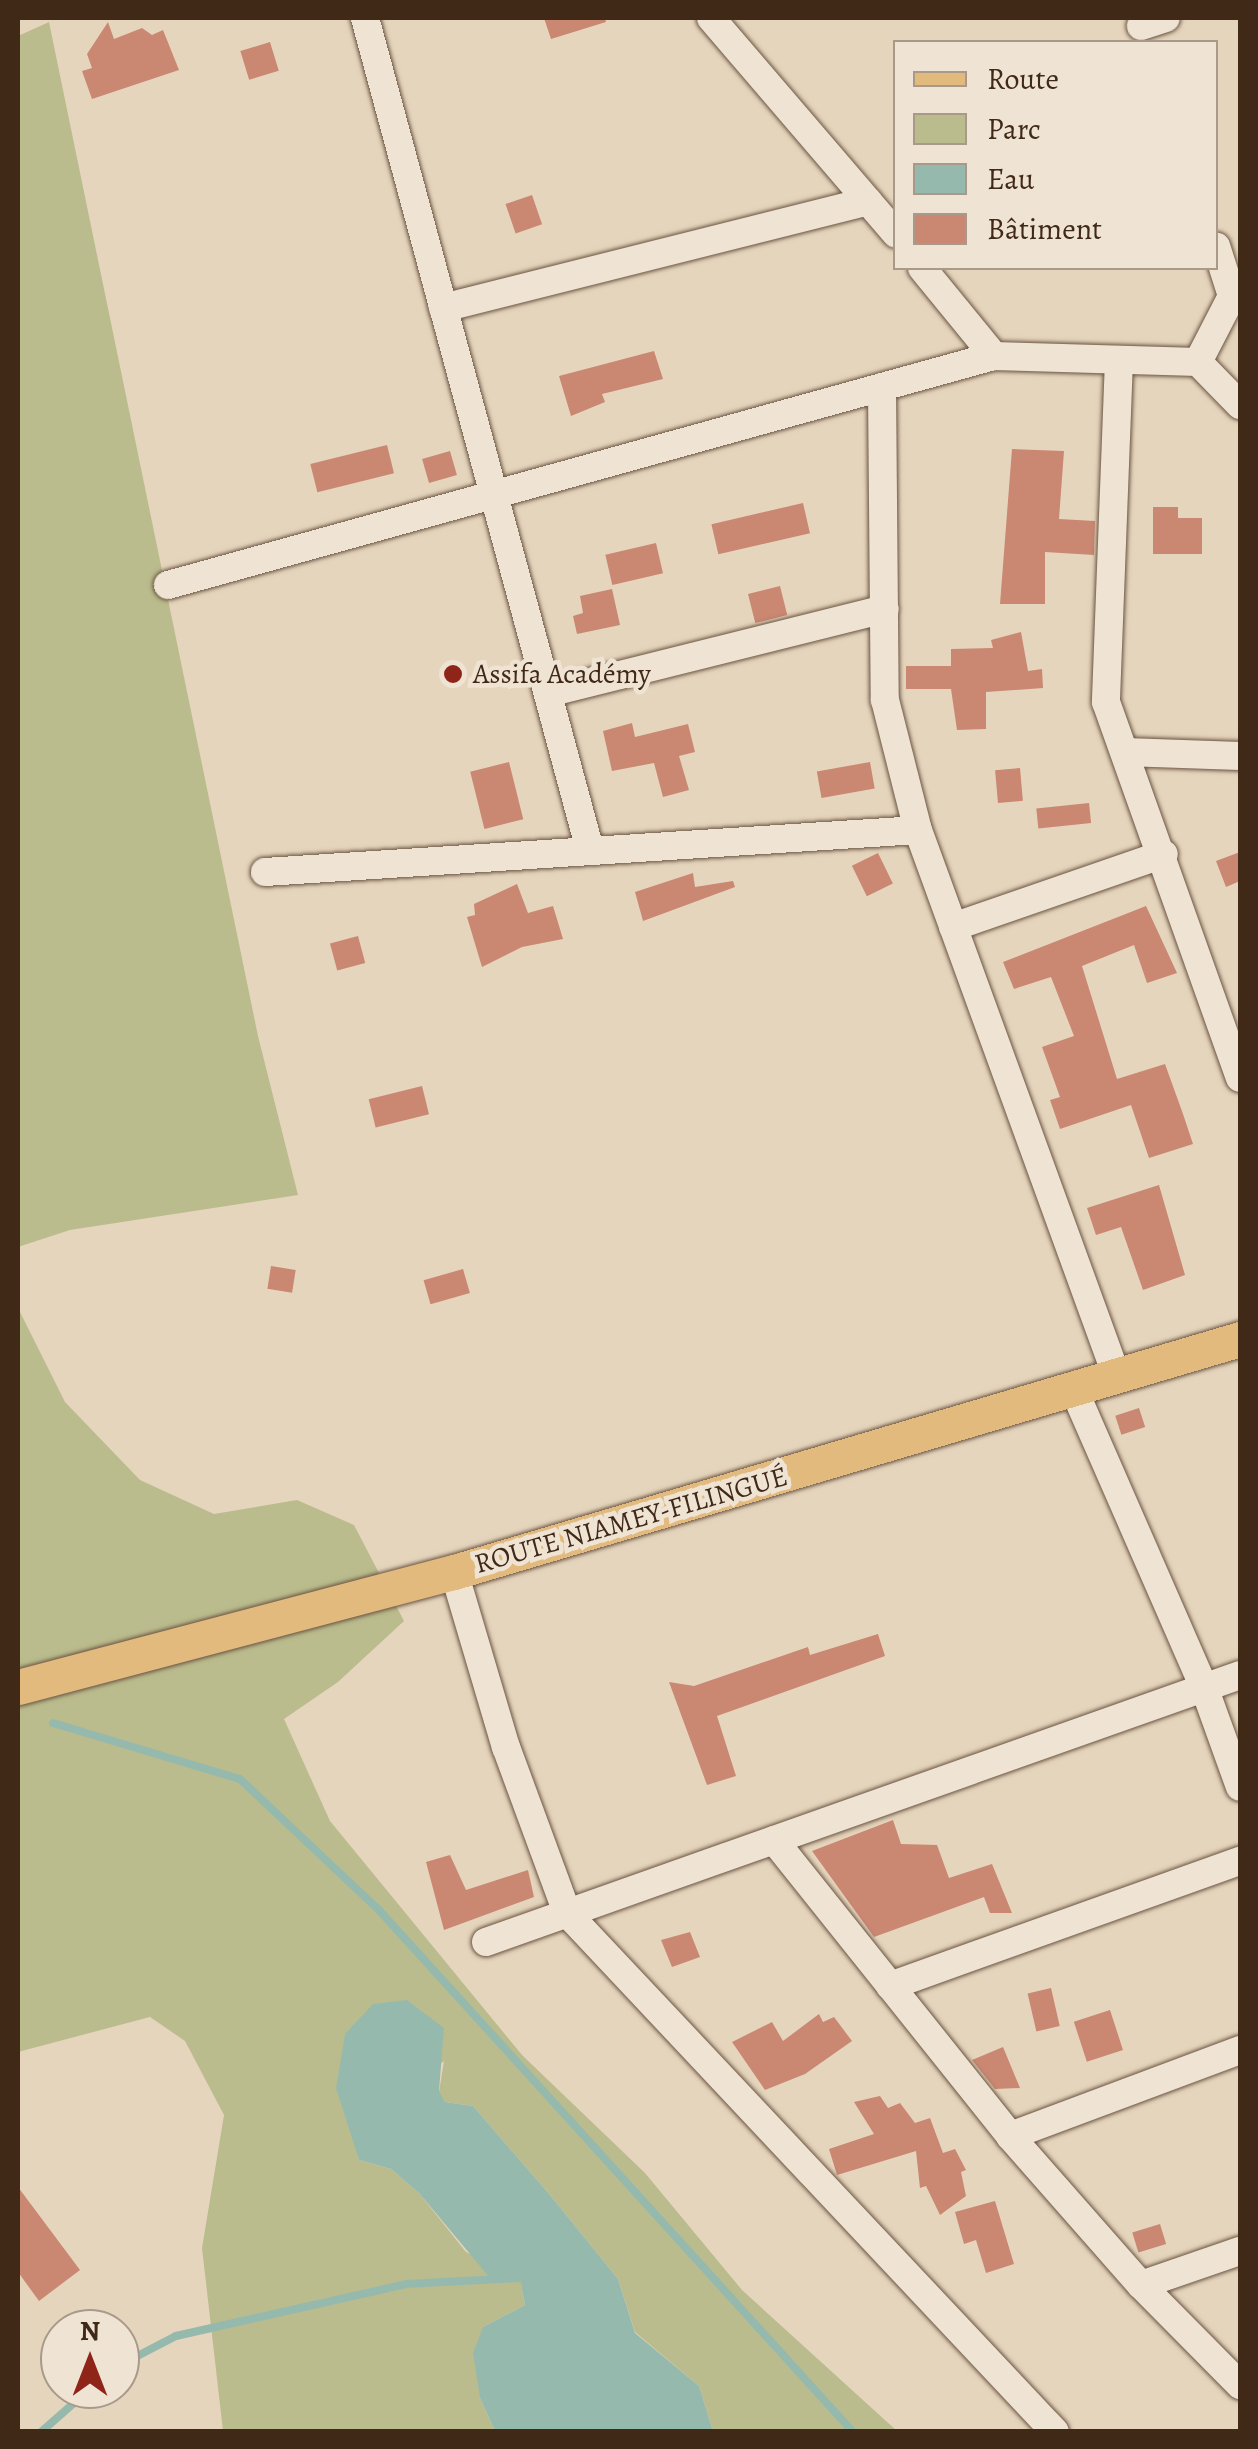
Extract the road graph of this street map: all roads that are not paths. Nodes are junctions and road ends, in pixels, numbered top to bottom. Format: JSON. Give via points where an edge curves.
{"nodes":[{"id":1,"x":365,"y":18,"type":"edge"},
{"id":2,"x":711,"y":18,"type":"edge"},
{"id":3,"x":868,"y":200,"type":"junction"},
{"id":4,"x":893,"y":230,"type":"edge"},
{"id":5,"x":1218,"y":252,"type":"edge"},
{"id":6,"x":924,"y":270,"type":"edge"},
{"id":7,"x":444,"y":308,"type":"junction"},
{"id":8,"x":994,"y":356,"type":"junction"},
{"id":9,"x":1119,"y":360,"type":"junction"},
{"id":10,"x":1198,"y":362,"type":"junction"},
{"id":11,"x":882,"y":387,"type":"junction"},
{"id":12,"x":1240,"y":405,"type":"edge"},
{"id":13,"x":494,"y":494,"type":"junction"},
{"id":14,"x":168,"y":584,"type":"dead end"},
{"id":15,"x":884,"y":609,"type":"junction"},
{"id":16,"x":548,"y":694,"type":"junction"},
{"id":17,"x":1125,"y":752,"type":"junction"},
{"id":18,"x":1240,"y":756,"type":"edge"},
{"id":19,"x":918,"y":830,"type":"junction"},
{"id":20,"x":590,"y":850,"type":"junction"},
{"id":21,"x":1164,"y":854,"type":"junction"},
{"id":22,"x":265,"y":872,"type":"dead end"},
{"id":23,"x":953,"y":927,"type":"junction"},
{"id":24,"x":1239,"y":1067,"type":"edge"},
{"id":25,"x":1240,"y":1339,"type":"edge"},
{"id":26,"x":1117,"y":1377,"type":"junction"},
{"id":27,"x":1074,"y":1390,"type":"junction"},
{"id":28,"x":454,"y":1572,"type":"junction"},
{"id":29,"x":1240,"y":1675,"type":"edge"},
{"id":30,"x":18,"y":1687,"type":"edge"},
{"id":31,"x":1204,"y":1688,"type":"junction"},
{"id":32,"x":1240,"y":1787,"type":"edge"},
{"id":33,"x":774,"y":1840,"type":"junction"},
{"id":34,"x":1240,"y":1861,"type":"edge"},
{"id":35,"x":567,"y":1913,"type":"junction"},
{"id":36,"x":486,"y":1942,"type":"dead end"},
{"id":37,"x":890,"y":1986,"type":"junction"},
{"id":38,"x":1240,"y":2050,"type":"edge"},
{"id":39,"x":1010,"y":2136,"type":"junction"},
{"id":40,"x":1240,"y":2250,"type":"edge"},
{"id":41,"x":1141,"y":2285,"type":"junction"},
{"id":42,"x":1240,"y":2385,"type":"edge"},
{"id":43,"x":1055,"y":2432,"type":"edge"}],
"edges":[{"from":1,"to":7,"type":"street"},
{"from":2,"to":3,"type":"street"},
{"from":3,"to":4,"type":"street"},
{"from":3,"to":7,"type":"street"},
{"from":5,"to":10,"type":"street","via":[[1232,296]]},
{"from":6,"to":8,"type":"street"},
{"from":7,"to":13,"type":"street"},
{"from":8,"to":9,"type":"street"},
{"from":8,"to":11,"type":"street"},
{"from":9,"to":10,"type":"street"},
{"from":9,"to":17,"type":"street","via":[[1106,702]]},
{"from":10,"to":12,"type":"street"},
{"from":11,"to":13,"type":"street"},
{"from":11,"to":15,"type":"street"},
{"from":13,"to":14,"type":"street"},
{"from":13,"to":16,"type":"street"},
{"from":15,"to":16,"type":"street"},
{"from":15,"to":19,"type":"street","via":[[885,700]]},
{"from":16,"to":20,"type":"street"},
{"from":17,"to":18,"type":"street"},
{"from":17,"to":21,"type":"street"},
{"from":19,"to":20,"type":"street"},
{"from":19,"to":23,"type":"street"},
{"from":20,"to":22,"type":"street"},
{"from":21,"to":23,"type":"street"},
{"from":21,"to":24,"type":"street"},
{"from":23,"to":26,"type":"street"},
{"from":25,"to":26,"type":"main road","name":"ROUTE NIAMEY-FILINGUÉ"},
{"from":26,"to":27,"type":"main road","name":"ROUTE NIAMEY-FILINGUÉ"},
{"from":27,"to":28,"type":"main road","name":"ROUTE NIAMEY-FILINGUÉ"},
{"from":27,"to":31,"type":"street"},
{"from":28,"to":30,"type":"main road","name":"ROUTE NIAMEY-FILINGUÉ"},
{"from":28,"to":35,"type":"street","via":[[506,1747]]},
{"from":29,"to":31,"type":"street"},
{"from":31,"to":32,"type":"street"},
{"from":31,"to":33,"type":"street"},
{"from":33,"to":35,"type":"street"},
{"from":33,"to":37,"type":"street"},
{"from":34,"to":37,"type":"street"},
{"from":35,"to":36,"type":"street"},
{"from":35,"to":43,"type":"street"},
{"from":37,"to":39,"type":"street"},
{"from":38,"to":39,"type":"street"},
{"from":39,"to":41,"type":"street"},
{"from":40,"to":41,"type":"street"},
{"from":41,"to":42,"type":"street"}]}
